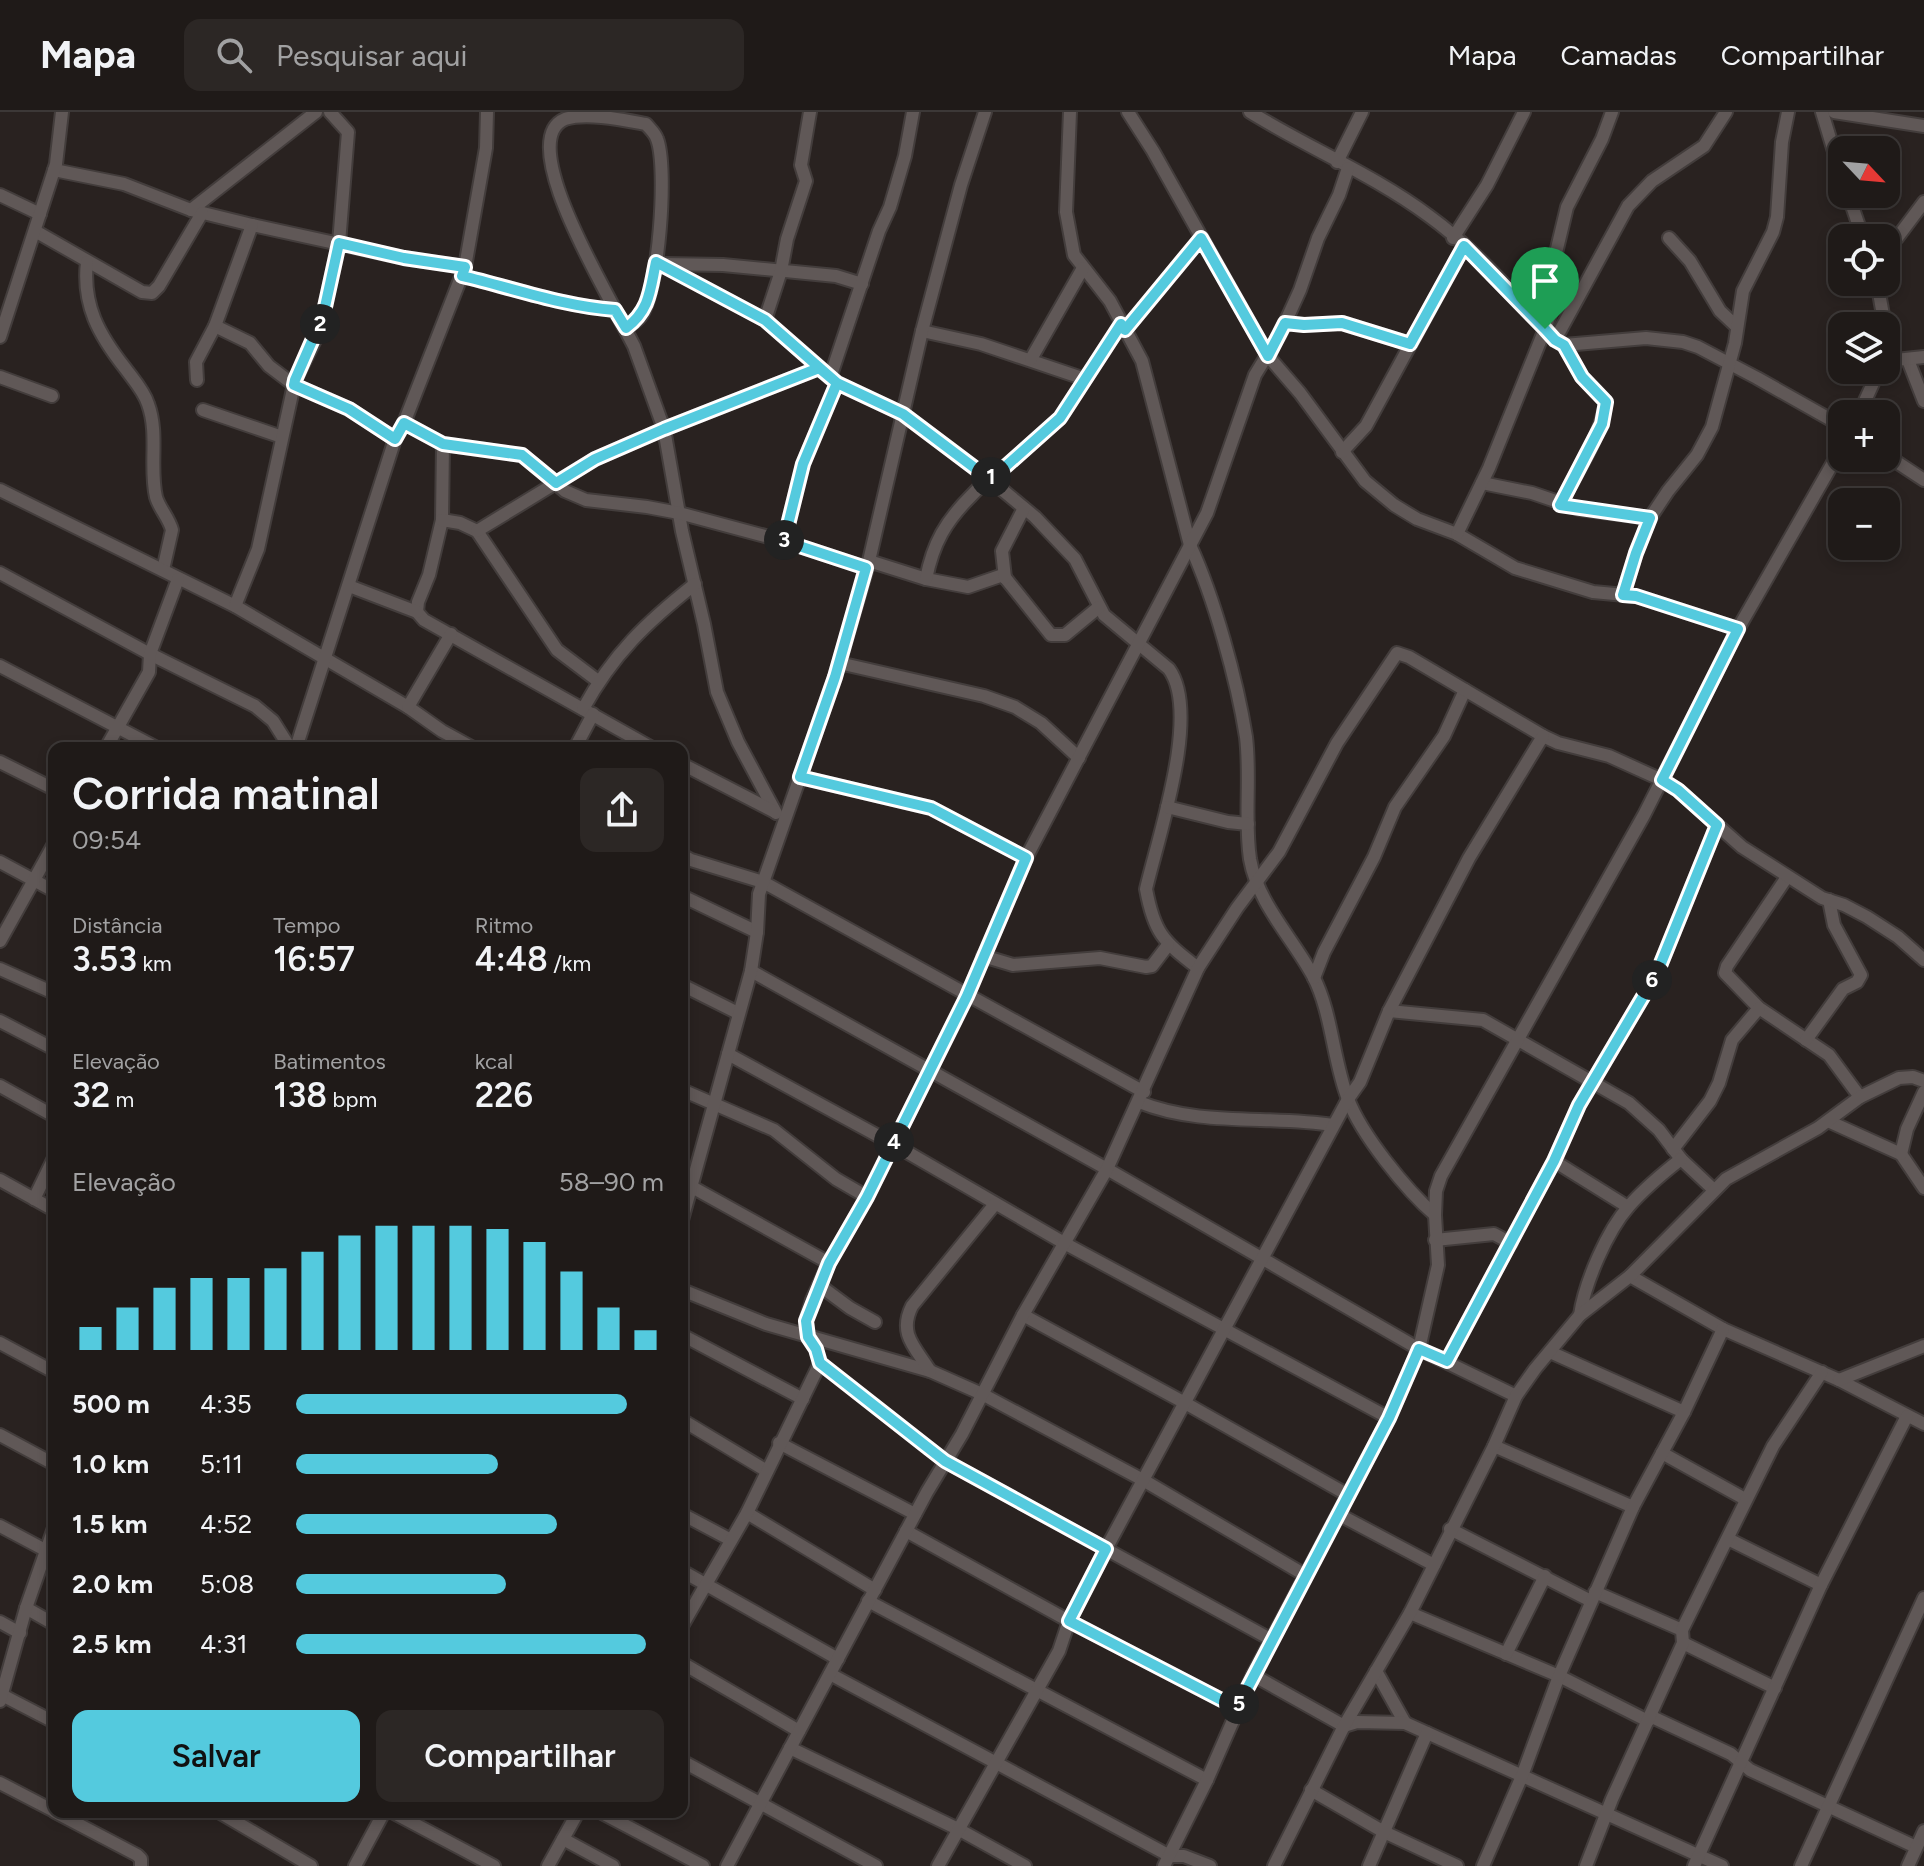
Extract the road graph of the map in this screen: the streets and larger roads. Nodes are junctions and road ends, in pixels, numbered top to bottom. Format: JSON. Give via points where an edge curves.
{"nodes":[{"id":1,"x":62,"y":112,"type":"edge"},
{"id":2,"x":316,"y":112,"type":"edge"},
{"id":3,"x":330,"y":112,"type":"edge"},
{"id":4,"x":487,"y":112,"type":"edge"},
{"id":5,"x":810,"y":112,"type":"edge"},
{"id":6,"x":913,"y":112,"type":"edge"},
{"id":7,"x":985,"y":112,"type":"edge"},
{"id":8,"x":1070,"y":112,"type":"edge"},
{"id":9,"x":1128,"y":112,"type":"edge"},
{"id":10,"x":1250,"y":112,"type":"edge"},
{"id":11,"x":1362,"y":112,"type":"edge"},
{"id":12,"x":1524,"y":112,"type":"edge"},
{"id":13,"x":1612,"y":112,"type":"edge"},
{"id":14,"x":1726,"y":112,"type":"edge"},
{"id":15,"x":1788,"y":112,"type":"edge"},
{"id":16,"x":1822,"y":112,"type":"edge"},
{"id":17,"x":1834,"y":112,"type":"edge"},
{"id":18,"x":1894,"y":117,"type":"edge"},
{"id":19,"x":648,"y":118,"type":"edge"},
{"id":20,"x":1924,"y":126,"type":"edge"},
{"id":21,"x":1829,"y":136,"type":"edge"},
{"id":22,"x":1342,"y":165,"type":"junction"},
{"id":23,"x":54,"y":170,"type":"junction"},
{"id":24,"x":0,"y":195,"type":"edge"},
{"id":25,"x":1924,"y":202,"type":"edge"},
{"id":26,"x":197,"y":212,"type":"junction"},
{"id":27,"x":40,"y":214,"type":"junction"},
{"id":28,"x":252,"y":225,"type":"junction"},
{"id":29,"x":35,"y":231,"type":"junction"},
{"id":30,"x":1900,"y":234,"type":"edge"},
{"id":31,"x":1201,"y":238,"type":"junction"},
{"id":32,"x":1669,"y":238,"type":"dead end"},
{"id":33,"x":1459,"y":242,"type":"junction"},
{"id":34,"x":339,"y":243,"type":"junction"},
{"id":35,"x":87,"y":262,"type":"junction"},
{"id":36,"x":658,"y":263,"type":"junction"},
{"id":37,"x":1083,"y":268,"type":"junction"},
{"id":38,"x":464,"y":271,"type":"junction"},
{"id":39,"x":781,"y":271,"type":"junction"},
{"id":40,"x":862,"y":284,"type":"junction"},
{"id":41,"x":615,"y":310,"type":"junction"},
{"id":42,"x":765,"y":320,"type":"junction"},
{"id":43,"x":1285,"y":323,"type":"junction"},
{"id":44,"x":215,"y":326,"type":"junction"},
{"id":45,"x":1123,"y":327,"type":"junction"},
{"id":46,"x":1737,"y":327,"type":"junction"},
{"id":47,"x":626,"y":328,"type":"junction"},
{"id":48,"x":1545,"y":329,"type":"junction"},
{"id":49,"x":922,"y":331,"type":"junction"},
{"id":50,"x":0,"y":337,"type":"edge"},
{"id":51,"x":1559,"y":342,"type":"junction"},
{"id":52,"x":1410,"y":344,"type":"junction"},
{"id":53,"x":1268,"y":356,"type":"junction"},
{"id":54,"x":1924,"y":357,"type":"edge"},
{"id":55,"x":1031,"y":359,"type":"junction"},
{"id":56,"x":1900,"y":360,"type":"edge"},
{"id":57,"x":1908,"y":360,"type":"junction"},
{"id":58,"x":1730,"y":364,"type":"junction"},
{"id":59,"x":819,"y":368,"type":"junction"},
{"id":60,"x":0,"y":377,"type":"edge"},
{"id":61,"x":1085,"y":379,"type":"junction"},
{"id":62,"x":197,"y":380,"type":"dead end"},
{"id":63,"x":833,"y":380,"type":"junction"},
{"id":64,"x":294,"y":385,"type":"junction"},
{"id":65,"x":52,"y":396,"type":"dead end"},
{"id":66,"x":1924,"y":401,"type":"edge"},
{"id":67,"x":203,"y":410,"type":"dead end"},
{"id":68,"x":903,"y":414,"type":"junction"},
{"id":69,"x":1828,"y":418,"type":"edge"},
{"id":70,"x":404,"y":423,"type":"junction"},
{"id":71,"x":664,"y":429,"type":"junction"},
{"id":72,"x":282,"y":437,"type":"junction"},
{"id":73,"x":395,"y":439,"type":"junction"},
{"id":74,"x":443,"y":444,"type":"junction"},
{"id":75,"x":1342,"y":452,"type":"junction"},
{"id":76,"x":1900,"y":464,"type":"edge"},
{"id":77,"x":1828,"y":472,"type":"edge"},
{"id":78,"x":988,"y":478,"type":"junction"},
{"id":79,"x":1924,"y":480,"type":"edge"},
{"id":80,"x":556,"y":483,"type":"junction"},
{"id":81,"x":1482,"y":483,"type":"junction"},
{"id":82,"x":0,"y":490,"type":"edge"},
{"id":83,"x":1560,"y":505,"type":"junction"},
{"id":84,"x":1024,"y":508,"type":"junction"},
{"id":85,"x":679,"y":513,"type":"junction"},
{"id":86,"x":1650,"y":518,"type":"junction"},
{"id":87,"x":442,"y":520,"type":"junction"},
{"id":88,"x":477,"y":531,"type":"junction"},
{"id":89,"x":1457,"y":534,"type":"junction"},
{"id":90,"x":784,"y":541,"type":"junction"},
{"id":91,"x":1190,"y":545,"type":"junction"},
{"id":92,"x":868,"y":565,"type":"junction"},
{"id":93,"x":163,"y":570,"type":"junction"},
{"id":94,"x":0,"y":573,"type":"edge"},
{"id":95,"x":1005,"y":578,"type":"junction"},
{"id":96,"x":178,"y":579,"type":"junction"},
{"id":97,"x":926,"y":579,"type":"junction"},
{"id":98,"x":695,"y":584,"type":"junction"},
{"id":99,"x":349,"y":586,"type":"junction"},
{"id":100,"x":1623,"y":595,"type":"junction"},
{"id":101,"x":235,"y":606,"type":"junction"},
{"id":102,"x":1099,"y":607,"type":"junction"},
{"id":103,"x":417,"y":612,"type":"junction"},
{"id":104,"x":1738,"y":629,"type":"junction"},
{"id":105,"x":451,"y":634,"type":"junction"},
{"id":106,"x":1138,"y":643,"type":"junction"},
{"id":107,"x":150,"y":654,"type":"junction"},
{"id":108,"x":324,"y":657,"type":"junction"},
{"id":109,"x":839,"y":663,"type":"junction"},
{"id":110,"x":0,"y":666,"type":"edge"},
{"id":111,"x":598,"y":681,"type":"junction"},
{"id":112,"x":1465,"y":690,"type":"junction"},
{"id":113,"x":408,"y":707,"type":"junction"},
{"id":114,"x":588,"y":711,"type":"junction"},
{"id":115,"x":117,"y":727,"type":"junction"},
{"id":116,"x":1543,"y":736,"type":"junction"},
{"id":117,"x":109,"y":742,"type":"edge"},
{"id":118,"x":146,"y":742,"type":"edge"},
{"id":119,"x":286,"y":742,"type":"edge"},
{"id":120,"x":298,"y":742,"type":"edge"},
{"id":121,"x":462,"y":742,"type":"edge"},
{"id":122,"x":577,"y":742,"type":"edge"},
{"id":123,"x":642,"y":742,"type":"edge"},
{"id":124,"x":1079,"y":758,"type":"junction"},
{"id":125,"x":0,"y":762,"type":"edge"},
{"id":126,"x":688,"y":767,"type":"edge"},
{"id":127,"x":800,"y":777,"type":"junction"},
{"id":128,"x":1662,"y":780,"type":"junction"},
{"id":129,"x":48,"y":786,"type":"edge"},
{"id":130,"x":1167,"y":807,"type":"junction"},
{"id":131,"x":780,"y":816,"type":"junction"},
{"id":132,"x":1248,"y":824,"type":"junction"},
{"id":133,"x":1717,"y":825,"type":"junction"},
{"id":134,"x":48,"y":855,"type":"edge"},
{"id":135,"x":688,"y":858,"type":"edge"},
{"id":136,"x":1026,"y":858,"type":"junction"},
{"id":137,"x":0,"y":862,"type":"edge"},
{"id":138,"x":1787,"y":877,"type":"junction"},
{"id":139,"x":1258,"y":881,"type":"junction"},
{"id":140,"x":34,"y":882,"type":"junction"},
{"id":141,"x":763,"y":882,"type":"junction"},
{"id":142,"x":48,"y":888,"type":"edge"},
{"id":143,"x":688,"y":899,"type":"edge"},
{"id":144,"x":1829,"y":900,"type":"junction"},
{"id":145,"x":757,"y":932,"type":"junction"},
{"id":146,"x":0,"y":941,"type":"edge"},
{"id":147,"x":1168,"y":945,"type":"junction"},
{"id":148,"x":983,"y":956,"type":"junction"},
{"id":149,"x":1924,"y":960,"type":"edge"},
{"id":150,"x":1198,"y":968,"type":"junction"},
{"id":151,"x":0,"y":969,"type":"edge"},
{"id":152,"x":751,"y":971,"type":"junction"},
{"id":153,"x":1314,"y":978,"type":"junction"},
{"id":154,"x":688,"y":988,"type":"edge"},
{"id":155,"x":48,"y":990,"type":"edge"},
{"id":156,"x":967,"y":996,"type":"junction"},
{"id":157,"x":1759,"y":1008,"type":"junction"},
{"id":158,"x":1389,"y":1011,"type":"junction"},
{"id":159,"x":738,"y":1013,"type":"junction"},
{"id":160,"x":0,"y":1021,"type":"edge"},
{"id":161,"x":1806,"y":1040,"type":"junction"},
{"id":162,"x":1516,"y":1041,"type":"junction"},
{"id":163,"x":48,"y":1046,"type":"edge"},
{"id":164,"x":728,"y":1054,"type":"junction"},
{"id":165,"x":929,"y":1070,"type":"junction"},
{"id":166,"x":1924,"y":1081,"type":"edge"},
{"id":167,"x":1592,"y":1082,"type":"junction"},
{"id":168,"x":0,"y":1086,"type":"edge"},
{"id":169,"x":1924,"y":1092,"type":"edge"},
{"id":170,"x":688,"y":1093,"type":"edge"},
{"id":171,"x":1141,"y":1097,"type":"junction"},
{"id":172,"x":1860,"y":1097,"type":"junction"},
{"id":173,"x":1348,"y":1099,"type":"junction"},
{"id":174,"x":715,"y":1106,"type":"junction"},
{"id":175,"x":48,"y":1113,"type":"edge"},
{"id":176,"x":1828,"y":1121,"type":"junction"},
{"id":177,"x":1333,"y":1125,"type":"junction"},
{"id":178,"x":893,"y":1144,"type":"junction"},
{"id":179,"x":1677,"y":1154,"type":"junction"},
{"id":180,"x":1901,"y":1154,"type":"junction"},
{"id":181,"x":1554,"y":1161,"type":"junction"},
{"id":182,"x":1107,"y":1169,"type":"junction"},
{"id":183,"x":48,"y":1170,"type":"edge"},
{"id":184,"x":0,"y":1180,"type":"edge"},
{"id":185,"x":1924,"y":1188,"type":"edge"},
{"id":186,"x":1714,"y":1190,"type":"junction"},
{"id":187,"x":688,"y":1193,"type":"edge"},
{"id":188,"x":867,"y":1197,"type":"junction"},
{"id":189,"x":34,"y":1199,"type":"junction"},
{"id":190,"x":995,"y":1204,"type":"junction"},
{"id":191,"x":48,"y":1207,"type":"edge"},
{"id":192,"x":1628,"y":1207,"type":"junction"},
{"id":193,"x":1435,"y":1215,"type":"junction"},
{"id":194,"x":1435,"y":1240,"type":"junction"},
{"id":195,"x":1064,"y":1243,"type":"junction"},
{"id":196,"x":1511,"y":1243,"type":"junction"},
{"id":197,"x":1262,"y":1259,"type":"junction"},
{"id":198,"x":829,"y":1263,"type":"junction"},
{"id":199,"x":1630,"y":1276,"type":"junction"},
{"id":200,"x":819,"y":1285,"type":"junction"},
{"id":201,"x":688,"y":1292,"type":"edge"},
{"id":202,"x":1023,"y":1315,"type":"junction"},
{"id":203,"x":1580,"y":1315,"type":"junction"},
{"id":204,"x":875,"y":1322,"type":"dead end"},
{"id":205,"x":1723,"y":1329,"type":"junction"},
{"id":206,"x":1223,"y":1330,"type":"junction"},
{"id":207,"x":808,"y":1337,"type":"junction"},
{"id":208,"x":688,"y":1338,"type":"edge"},
{"id":209,"x":0,"y":1343,"type":"edge"},
{"id":210,"x":1924,"y":1346,"type":"edge"},
{"id":211,"x":1419,"y":1349,"type":"junction"},
{"id":212,"x":1550,"y":1352,"type":"junction"},
{"id":213,"x":1447,"y":1361,"type":"junction"},
{"id":214,"x":820,"y":1363,"type":"junction"},
{"id":215,"x":48,"y":1369,"type":"edge"},
{"id":216,"x":930,"y":1371,"type":"junction"},
{"id":217,"x":1822,"y":1372,"type":"junction"},
{"id":218,"x":1839,"y":1380,"type":"junction"},
{"id":219,"x":982,"y":1394,"type":"junction"},
{"id":220,"x":1516,"y":1396,"type":"junction"},
{"id":221,"x":803,"y":1399,"type":"junction"},
{"id":222,"x":1185,"y":1403,"type":"junction"},
{"id":223,"x":1684,"y":1412,"type":"junction"},
{"id":224,"x":1907,"y":1416,"type":"junction"},
{"id":225,"x":1389,"y":1418,"type":"junction"},
{"id":226,"x":688,"y":1424,"type":"edge"},
{"id":227,"x":1924,"y":1424,"type":"edge"},
{"id":228,"x":0,"y":1435,"type":"edge"},
{"id":229,"x":779,"y":1443,"type":"junction"},
{"id":230,"x":1494,"y":1446,"type":"junction"},
{"id":231,"x":1662,"y":1453,"type":"junction"},
{"id":232,"x":48,"y":1461,"type":"edge"},
{"id":233,"x":945,"y":1461,"type":"junction"},
{"id":234,"x":767,"y":1471,"type":"junction"},
{"id":235,"x":1143,"y":1480,"type":"junction"},
{"id":236,"x":1348,"y":1495,"type":"junction"},
{"id":237,"x":1745,"y":1499,"type":"junction"},
{"id":238,"x":1633,"y":1507,"type":"junction"},
{"id":239,"x":747,"y":1513,"type":"junction"},
{"id":240,"x":915,"y":1514,"type":"junction"},
{"id":241,"x":1338,"y":1514,"type":"junction"},
{"id":242,"x":688,"y":1517,"type":"edge"},
{"id":243,"x":0,"y":1526,"type":"edge"},
{"id":244,"x":1450,"y":1529,"type":"junction"},
{"id":245,"x":906,"y":1531,"type":"junction"},
{"id":246,"x":1728,"y":1539,"type":"junction"},
{"id":247,"x":731,"y":1540,"type":"junction"},
{"id":248,"x":48,"y":1548,"type":"edge"},
{"id":249,"x":1106,"y":1549,"type":"junction"},
{"id":250,"x":47,"y":1551,"type":"junction"},
{"id":251,"x":1434,"y":1565,"type":"junction"},
{"id":252,"x":688,"y":1574,"type":"edge"},
{"id":253,"x":1305,"y":1575,"type":"junction"},
{"id":254,"x":1545,"y":1576,"type":"junction"},
{"id":255,"x":706,"y":1583,"type":"junction"},
{"id":256,"x":1821,"y":1585,"type":"junction"},
{"id":257,"x":872,"y":1596,"type":"junction"},
{"id":258,"x":1593,"y":1596,"type":"junction"},
{"id":259,"x":1924,"y":1598,"type":"edge"},
{"id":260,"x":26,"y":1608,"type":"junction"},
{"id":261,"x":1410,"y":1613,"type":"junction"},
{"id":262,"x":688,"y":1615,"type":"edge"},
{"id":263,"x":1919,"y":1620,"type":"edge"},
{"id":264,"x":48,"y":1621,"type":"edge"},
{"id":265,"x":1069,"y":1621,"type":"junction"},
{"id":266,"x":0,"y":1622,"type":"edge"},
{"id":267,"x":20,"y":1633,"type":"junction"},
{"id":268,"x":1682,"y":1637,"type":"junction"},
{"id":269,"x":1272,"y":1640,"type":"junction"},
{"id":270,"x":1506,"y":1654,"type":"junction"},
{"id":271,"x":838,"y":1659,"type":"junction"},
{"id":272,"x":688,"y":1666,"type":"edge"},
{"id":273,"x":1376,"y":1671,"type":"junction"},
{"id":274,"x":830,"y":1674,"type":"junction"},
{"id":275,"x":1253,"y":1675,"type":"junction"},
{"id":276,"x":1559,"y":1676,"type":"junction"},
{"id":277,"x":1775,"y":1688,"type":"junction"},
{"id":278,"x":1037,"y":1691,"type":"junction"},
{"id":279,"x":1,"y":1698,"type":"edge"},
{"id":280,"x":1237,"y":1708,"type":"junction"},
{"id":281,"x":48,"y":1719,"type":"edge"},
{"id":282,"x":1649,"y":1719,"type":"junction"},
{"id":283,"x":1405,"y":1723,"type":"junction"},
{"id":284,"x":1344,"y":1726,"type":"junction"},
{"id":285,"x":799,"y":1731,"type":"junction"},
{"id":286,"x":1427,"y":1733,"type":"junction"},
{"id":287,"x":790,"y":1748,"type":"junction"},
{"id":288,"x":996,"y":1761,"type":"junction"},
{"id":289,"x":1739,"y":1763,"type":"junction"},
{"id":290,"x":688,"y":1764,"type":"edge"},
{"id":291,"x":1522,"y":1776,"type":"junction"},
{"id":292,"x":1207,"y":1780,"type":"junction"},
{"id":293,"x":0,"y":1783,"type":"edge"},
{"id":294,"x":1311,"y":1790,"type":"junction"},
{"id":295,"x":759,"y":1805,"type":"junction"},
{"id":296,"x":1830,"y":1807,"type":"junction"},
{"id":297,"x":48,"y":1808,"type":"edge"},
{"id":298,"x":1607,"y":1814,"type":"junction"},
{"id":299,"x":66,"y":1818,"type":"edge"},
{"id":300,"x":229,"y":1818,"type":"edge"},
{"id":301,"x":381,"y":1818,"type":"edge"},
{"id":302,"x":403,"y":1818,"type":"edge"},
{"id":303,"x":575,"y":1818,"type":"edge"},
{"id":304,"x":611,"y":1818,"type":"edge"},
{"id":305,"x":958,"y":1829,"type":"junction"},
{"id":306,"x":1384,"y":1832,"type":"junction"},
{"id":307,"x":563,"y":1839,"type":"junction"},
{"id":308,"x":1921,"y":1841,"type":"edge"},
{"id":309,"x":1167,"y":1861,"type":"edge"},
{"id":310,"x":1696,"y":1861,"type":"edge"},
{"id":311,"x":141,"y":1866,"type":"edge"},
{"id":312,"x":311,"y":1866,"type":"edge"},
{"id":313,"x":355,"y":1866,"type":"edge"},
{"id":314,"x":494,"y":1866,"type":"edge"},
{"id":315,"x":548,"y":1866,"type":"edge"},
{"id":316,"x":613,"y":1866,"type":"edge"},
{"id":317,"x":703,"y":1866,"type":"edge"},
{"id":318,"x":727,"y":1866,"type":"edge"},
{"id":319,"x":876,"y":1866,"type":"edge"},
{"id":320,"x":938,"y":1866,"type":"edge"},
{"id":321,"x":1025,"y":1866,"type":"edge"},
{"id":322,"x":1210,"y":1866,"type":"edge"},
{"id":323,"x":1274,"y":1866,"type":"edge"},
{"id":324,"x":1369,"y":1866,"type":"edge"},
{"id":325,"x":1457,"y":1866,"type":"edge"},
{"id":326,"x":1483,"y":1866,"type":"edge"},
{"id":327,"x":1586,"y":1866,"type":"edge"},
{"id":328,"x":1722,"y":1866,"type":"edge"},
{"id":329,"x":1801,"y":1866,"type":"edge"},
{"id":330,"x":1908,"y":1866,"type":"edge"}],
"edges":[{"from":1,"to":23,"type":"street"},
{"from":2,"to":26,"type":"street"},
{"from":3,"to":34,"type":"street","via":[[348,132]]},
{"from":4,"to":38,"type":"street","via":[[486,148]]},
{"from":5,"to":39,"type":"street","via":[[801,165],[806,181]]},
{"from":6,"to":40,"type":"street","via":[[890,207]]},
{"from":7,"to":49,"type":"street"},
{"from":8,"to":37,"type":"street","via":[[1066,212],[1074,255]]},
{"from":9,"to":31,"type":"street"},
{"from":10,"to":22,"type":"street"},
{"from":11,"to":22,"type":"street"},
{"from":12,"to":33,"type":"street"},
{"from":13,"to":48,"type":"street","via":[[1567,207],[1555,257],[1556,297]]},
{"from":14,"to":51,"type":"street","via":[[1704,146],[1652,181],[1628,206]]},
{"from":15,"to":46,"type":"street","via":[[1777,217],[1743,291]]},
{"from":16,"to":21,"type":"street"},
{"from":17,"to":18,"type":"street"},
{"from":18,"to":20,"type":"street"},
{"from":19,"to":36,"type":"street","via":[[661,165]]},
{"from":19,"to":41,"type":"street","via":[[564,119],[548,142],[555,185]]},
{"from":22,"to":33,"type":"street","via":[[1431,217]]},
{"from":22,"to":43,"type":"street","via":[[1339,195]]},
{"from":23,"to":26,"type":"street","via":[[124,184]]},
{"from":23,"to":27,"type":"street"},
{"from":24,"to":27,"type":"street"},
{"from":25,"to":30,"type":"street"},
{"from":26,"to":28,"type":"street"},
{"from":26,"to":35,"type":"street","via":[[152,293]]},
{"from":27,"to":29,"type":"street"},
{"from":28,"to":34,"type":"street"},
{"from":28,"to":44,"type":"street"},
{"from":29,"to":35,"type":"street"},
{"from":29,"to":50,"type":"street"},
{"from":31,"to":45,"type":"street"},
{"from":31,"to":53,"type":"street"},
{"from":32,"to":46,"type":"street"},
{"from":33,"to":48,"type":"street"},
{"from":33,"to":52,"type":"street"},
{"from":34,"to":38,"type":"street"},
{"from":34,"to":64,"type":"street","via":[[323,316]]},
{"from":35,"to":93,"type":"street","via":[[85,281],[95,325],[148,404],[157,500],[172,530]]},
{"from":36,"to":39,"type":"street"},
{"from":36,"to":42,"type":"street"},
{"from":36,"to":47,"type":"street","via":[[646,306]]},
{"from":37,"to":45,"type":"street"},
{"from":37,"to":55,"type":"street"},
{"from":38,"to":41,"type":"street","via":[[516,292]]},
{"from":38,"to":70,"type":"street"},
{"from":39,"to":40,"type":"street"},
{"from":39,"to":42,"type":"street"},
{"from":40,"to":63,"type":"street"},
{"from":41,"to":47,"type":"street"},
{"from":42,"to":59,"type":"street"},
{"from":43,"to":52,"type":"street","via":[[1342,323]]},
{"from":43,"to":53,"type":"street"},
{"from":44,"to":62,"type":"street","via":[[196,362]]},
{"from":44,"to":64,"type":"street","via":[[250,343]]},
{"from":45,"to":61,"type":"street"},
{"from":45,"to":91,"type":"street","via":[[1142,361]]},
{"from":46,"to":58,"type":"street"},
{"from":47,"to":71,"type":"street"},
{"from":48,"to":51,"type":"street"},
{"from":48,"to":81,"type":"street"},
{"from":49,"to":55,"type":"street"},
{"from":49,"to":68,"type":"street"},
{"from":51,"to":58,"type":"street","via":[[1667,340],[1698,347]]},
{"from":51,"to":83,"type":"street","via":[[1606,402],[1602,424]]},
{"from":52,"to":75,"type":"street","via":[[1366,426]]},
{"from":53,"to":75,"type":"street"},
{"from":53,"to":91,"type":"street","via":[[1255,375],[1207,513]]},
{"from":54,"to":57,"type":"street"},
{"from":55,"to":61,"type":"street"},
{"from":56,"to":57,"type":"street"},
{"from":57,"to":66,"type":"street"},
{"from":58,"to":69,"type":"street"},
{"from":58,"to":86,"type":"street","via":[[1707,436]]},
{"from":59,"to":63,"type":"street"},
{"from":59,"to":71,"type":"street"},
{"from":60,"to":65,"type":"street"},
{"from":61,"to":78,"type":"street","via":[[1060,418]]},
{"from":63,"to":68,"type":"street"},
{"from":63,"to":90,"type":"street","via":[[803,464]]},
{"from":64,"to":72,"type":"street"},
{"from":64,"to":73,"type":"street","via":[[349,409]]},
{"from":67,"to":72,"type":"street"},
{"from":68,"to":78,"type":"street"},
{"from":68,"to":92,"type":"street"},
{"from":70,"to":73,"type":"street"},
{"from":70,"to":74,"type":"street"},
{"from":71,"to":80,"type":"street","via":[[595,459]]},
{"from":71,"to":85,"type":"street"},
{"from":72,"to":101,"type":"street","via":[[258,549]]},
{"from":73,"to":99,"type":"street"},
{"from":74,"to":80,"type":"street","via":[[522,455]]},
{"from":74,"to":87,"type":"street"},
{"from":75,"to":89,"type":"street","via":[[1394,505]]},
{"from":76,"to":79,"type":"street"},
{"from":77,"to":104,"type":"street"},
{"from":78,"to":84,"type":"street"},
{"from":78,"to":97,"type":"street","via":[[939,535]]},
{"from":80,"to":85,"type":"street","via":[[586,500]]},
{"from":80,"to":88,"type":"street"},
{"from":81,"to":83,"type":"street"},
{"from":81,"to":89,"type":"street"},
{"from":82,"to":93,"type":"street"},
{"from":83,"to":86,"type":"street"},
{"from":84,"to":95,"type":"street","via":[[1002,551]]},
{"from":84,"to":102,"type":"street","via":[[1075,559]]},
{"from":85,"to":90,"type":"street"},
{"from":85,"to":98,"type":"street"},
{"from":86,"to":100,"type":"street"},
{"from":87,"to":88,"type":"street"},
{"from":87,"to":103,"type":"street"},
{"from":88,"to":111,"type":"street","via":[[557,650]]},
{"from":89,"to":100,"type":"street","via":[[1515,568],[1581,589]]},
{"from":90,"to":92,"type":"street"},
{"from":91,"to":106,"type":"street"},
{"from":91,"to":132,"type":"street","via":[[1227,656],[1246,736]]},
{"from":92,"to":97,"type":"street"},
{"from":92,"to":109,"type":"street"},
{"from":93,"to":96,"type":"street"},
{"from":94,"to":107,"type":"street"},
{"from":95,"to":97,"type":"street","via":[[1000,575],[968,587]]},
{"from":95,"to":102,"type":"street","via":[[1051,635],[1065,635]]},
{"from":96,"to":101,"type":"street"},
{"from":96,"to":107,"type":"street"},
{"from":98,"to":111,"type":"street","via":[[646,624]]},
{"from":98,"to":131,"type":"street","via":[[717,692]]},
{"from":99,"to":103,"type":"street"},
{"from":99,"to":108,"type":"street"},
{"from":100,"to":104,"type":"street"},
{"from":101,"to":108,"type":"street"},
{"from":102,"to":106,"type":"street"},
{"from":103,"to":105,"type":"street"},
{"from":104,"to":128,"type":"street"},
{"from":105,"to":113,"type":"street"},
{"from":105,"to":114,"type":"street"},
{"from":106,"to":124,"type":"street"},
{"from":106,"to":130,"type":"street","via":[[1169,669],[1178,691],[1180,742]]},
{"from":107,"to":115,"type":"street","via":[[149,672]]},
{"from":107,"to":119,"type":"street","via":[[255,706]]},
{"from":108,"to":113,"type":"street"},
{"from":108,"to":120,"type":"street"},
{"from":109,"to":124,"type":"street","via":[[1015,707]]},
{"from":109,"to":127,"type":"street"},
{"from":110,"to":115,"type":"street"},
{"from":111,"to":114,"type":"street"},
{"from":112,"to":116,"type":"street"},
{"from":112,"to":139,"type":"street","via":[[1397,653],[1337,743]]},
{"from":112,"to":153,"type":"street","via":[[1444,736],[1395,807]]},
{"from":113,"to":121,"type":"street"},
{"from":114,"to":122,"type":"street"},
{"from":114,"to":123,"type":"street"},
{"from":115,"to":117,"type":"street"},
{"from":115,"to":118,"type":"street"},
{"from":116,"to":128,"type":"street","via":[[1609,756]]},
{"from":116,"to":158,"type":"street","via":[[1469,858]]},
{"from":124,"to":136,"type":"street"},
{"from":125,"to":129,"type":"street"},
{"from":126,"to":131,"type":"street"},
{"from":127,"to":131,"type":"street"},
{"from":127,"to":136,"type":"street","via":[[931,808]]},
{"from":128,"to":133,"type":"street"},
{"from":128,"to":162,"type":"street"},
{"from":130,"to":132,"type":"street"},
{"from":130,"to":147,"type":"street","via":[[1146,889],[1156,926]]},
{"from":131,"to":141,"type":"street"},
{"from":132,"to":139,"type":"street"},
{"from":133,"to":138,"type":"street"},
{"from":133,"to":167,"type":"street","via":[[1657,973]]},
{"from":134,"to":140,"type":"street"},
{"from":135,"to":141,"type":"street"},
{"from":136,"to":148,"type":"street"},
{"from":137,"to":140,"type":"street"},
{"from":138,"to":144,"type":"street"},
{"from":138,"to":157,"type":"street","via":[[1725,973]]},
{"from":139,"to":150,"type":"street"},
{"from":139,"to":153,"type":"street","via":[[1270,911]]},
{"from":140,"to":142,"type":"street"},
{"from":140,"to":146,"type":"street"},
{"from":141,"to":145,"type":"street"},
{"from":141,"to":156,"type":"street"},
{"from":143,"to":145,"type":"street"},
{"from":144,"to":149,"type":"street","via":[[1867,917]]},
{"from":144,"to":161,"type":"street","via":[[1834,925],[1861,975],[1843,989]]},
{"from":145,"to":152,"type":"street"},
{"from":147,"to":148,"type":"street","via":[[1146,967],[1100,958],[1013,965]]},
{"from":147,"to":150,"type":"street"},
{"from":148,"to":156,"type":"street"},
{"from":150,"to":171,"type":"street"},
{"from":151,"to":155,"type":"street"},
{"from":152,"to":159,"type":"street"},
{"from":152,"to":165,"type":"street"},
{"from":153,"to":173,"type":"street"},
{"from":154,"to":159,"type":"street"},
{"from":156,"to":165,"type":"street"},
{"from":156,"to":171,"type":"street"},
{"from":157,"to":161,"type":"street"},
{"from":157,"to":179,"type":"street","via":[[1732,1040],[1719,1083]]},
{"from":158,"to":162,"type":"street","via":[[1474,1017]]},
{"from":158,"to":173,"type":"street"},
{"from":159,"to":164,"type":"street"},
{"from":160,"to":163,"type":"street"},
{"from":161,"to":172,"type":"street","via":[[1834,1061]]},
{"from":162,"to":167,"type":"street"},
{"from":162,"to":193,"type":"street","via":[[1441,1176]]},
{"from":164,"to":174,"type":"street"},
{"from":164,"to":178,"type":"street"},
{"from":165,"to":178,"type":"street"},
{"from":165,"to":182,"type":"street"},
{"from":166,"to":172,"type":"street","via":[[1899,1078]]},
{"from":167,"to":179,"type":"street","via":[[1629,1103]]},
{"from":167,"to":181,"type":"street"},
{"from":168,"to":175,"type":"street"},
{"from":169,"to":180,"type":"street"},
{"from":170,"to":174,"type":"street"},
{"from":171,"to":177,"type":"street","via":[[1157,1110],[1189,1116]]},
{"from":171,"to":182,"type":"street"},
{"from":172,"to":176,"type":"street"},
{"from":173,"to":177,"type":"street"},
{"from":173,"to":193,"type":"street","via":[[1362,1128]]},
{"from":174,"to":187,"type":"street"},
{"from":174,"to":188,"type":"street","via":[[774,1130]]},
{"from":176,"to":180,"type":"street"},
{"from":176,"to":186,"type":"street"},
{"from":177,"to":197,"type":"street"},
{"from":178,"to":188,"type":"street"},
{"from":178,"to":190,"type":"street"},
{"from":179,"to":186,"type":"street"},
{"from":179,"to":192,"type":"street"},
{"from":180,"to":185,"type":"street"},
{"from":181,"to":192,"type":"street"},
{"from":181,"to":196,"type":"street"},
{"from":182,"to":195,"type":"street"},
{"from":182,"to":197,"type":"street"},
{"from":183,"to":189,"type":"street"},
{"from":184,"to":189,"type":"street"},
{"from":186,"to":199,"type":"street"},
{"from":187,"to":198,"type":"street"},
{"from":188,"to":198,"type":"street"},
{"from":189,"to":191,"type":"street"},
{"from":190,"to":195,"type":"street"},
{"from":190,"to":216,"type":"street","via":[[904,1321]]},
{"from":192,"to":203,"type":"street","via":[[1609,1238]]},
{"from":193,"to":194,"type":"street"},
{"from":194,"to":196,"type":"street","via":[[1494,1234]]},
{"from":194,"to":211,"type":"street","via":[[1438,1265]]},
{"from":195,"to":202,"type":"street"},
{"from":195,"to":206,"type":"street"},
{"from":196,"to":213,"type":"street"},
{"from":197,"to":206,"type":"street"},
{"from":197,"to":211,"type":"street"},
{"from":198,"to":200,"type":"street"},
{"from":199,"to":203,"type":"street"},
{"from":199,"to":205,"type":"street"},
{"from":200,"to":204,"type":"street"},
{"from":200,"to":207,"type":"street","via":[[806,1321]]},
{"from":201,"to":207,"type":"street"},
{"from":202,"to":219,"type":"street"},
{"from":202,"to":222,"type":"street"},
{"from":203,"to":212,"type":"street"},
{"from":205,"to":217,"type":"street"},
{"from":205,"to":223,"type":"street"},
{"from":206,"to":222,"type":"street"},
{"from":206,"to":225,"type":"street"},
{"from":207,"to":214,"type":"street"},
{"from":207,"to":216,"type":"street"},
{"from":208,"to":221,"type":"street"},
{"from":209,"to":215,"type":"street"},
{"from":210,"to":218,"type":"street"},
{"from":211,"to":213,"type":"street"},
{"from":211,"to":225,"type":"street"},
{"from":212,"to":220,"type":"street"},
{"from":212,"to":223,"type":"street"},
{"from":213,"to":220,"type":"street"},
{"from":214,"to":221,"type":"street"},
{"from":214,"to":233,"type":"street"},
{"from":216,"to":219,"type":"street"},
{"from":217,"to":218,"type":"street"},
{"from":217,"to":237,"type":"street"},
{"from":218,"to":224,"type":"street"},
{"from":219,"to":233,"type":"street"},
{"from":219,"to":235,"type":"street"},
{"from":220,"to":230,"type":"street"},
{"from":221,"to":229,"type":"street"},
{"from":222,"to":235,"type":"street"},
{"from":222,"to":236,"type":"street"},
{"from":223,"to":231,"type":"street"},
{"from":224,"to":227,"type":"street"},
{"from":224,"to":256,"type":"street"},
{"from":225,"to":236,"type":"street"},
{"from":226,"to":234,"type":"street"},
{"from":228,"to":232,"type":"street"},
{"from":229,"to":234,"type":"street"},
{"from":229,"to":240,"type":"street"},
{"from":230,"to":238,"type":"street"},
{"from":230,"to":244,"type":"street"},
{"from":231,"to":237,"type":"street"},
{"from":231,"to":238,"type":"street"},
{"from":233,"to":240,"type":"street"},
{"from":233,"to":249,"type":"street"},
{"from":234,"to":239,"type":"street"},
{"from":235,"to":249,"type":"street"},
{"from":235,"to":253,"type":"street"},
{"from":236,"to":241,"type":"street"},
{"from":237,"to":246,"type":"street"},
{"from":238,"to":258,"type":"street"},
{"from":239,"to":247,"type":"street"},
{"from":239,"to":257,"type":"street"},
{"from":240,"to":245,"type":"street"},
{"from":241,"to":251,"type":"street"},
{"from":241,"to":253,"type":"street"},
{"from":242,"to":247,"type":"street"},
{"from":243,"to":250,"type":"street"},
{"from":244,"to":251,"type":"street"},
{"from":244,"to":254,"type":"street"},
{"from":245,"to":257,"type":"street"},
{"from":245,"to":265,"type":"street"},
{"from":246,"to":256,"type":"street"},
{"from":246,"to":268,"type":"street"},
{"from":247,"to":255,"type":"street"},
{"from":248,"to":250,"type":"street"},
{"from":249,"to":265,"type":"street"},
{"from":249,"to":269,"type":"street"},
{"from":250,"to":260,"type":"street"},
{"from":251,"to":261,"type":"street"},
{"from":252,"to":255,"type":"street"},
{"from":253,"to":269,"type":"street"},
{"from":254,"to":258,"type":"street"},
{"from":254,"to":270,"type":"street"},
{"from":255,"to":262,"type":"street"},
{"from":255,"to":271,"type":"street"},
{"from":256,"to":277,"type":"street"},
{"from":257,"to":271,"type":"street"},
{"from":257,"to":278,"type":"street"},
{"from":258,"to":268,"type":"street"},
{"from":258,"to":276,"type":"street"},
{"from":259,"to":263,"type":"street"},
{"from":260,"to":264,"type":"street"},
{"from":260,"to":267,"type":"street"},
{"from":261,"to":270,"type":"street"},
{"from":261,"to":273,"type":"street"},
{"from":263,"to":296,"type":"street"},
{"from":265,"to":278,"type":"street"},
{"from":265,"to":280,"type":"street"},
{"from":266,"to":267,"type":"street"},
{"from":267,"to":279,"type":"street"},
{"from":268,"to":277,"type":"street"},
{"from":268,"to":282,"type":"street"},
{"from":269,"to":275,"type":"street"},
{"from":270,"to":276,"type":"street"},
{"from":271,"to":274,"type":"street"},
{"from":272,"to":285,"type":"street"},
{"from":273,"to":283,"type":"street"},
{"from":273,"to":284,"type":"street"},
{"from":274,"to":285,"type":"street"},
{"from":274,"to":288,"type":"street"},
{"from":275,"to":280,"type":"street"},
{"from":275,"to":284,"type":"street"},
{"from":276,"to":282,"type":"street"},
{"from":276,"to":291,"type":"street"},
{"from":277,"to":289,"type":"street"},
{"from":278,"to":288,"type":"street"},
{"from":278,"to":292,"type":"street"},
{"from":279,"to":281,"type":"street"},
{"from":280,"to":292,"type":"street"},
{"from":282,"to":289,"type":"street","via":[[1731,1754]]},
{"from":282,"to":298,"type":"street"},
{"from":283,"to":284,"type":"street"},
{"from":283,"to":286,"type":"street"},
{"from":284,"to":294,"type":"street"},
{"from":285,"to":287,"type":"street"},
{"from":286,"to":291,"type":"street"},
{"from":286,"to":306,"type":"street"},
{"from":287,"to":295,"type":"street"},
{"from":287,"to":305,"type":"street"},
{"from":288,"to":305,"type":"street"},
{"from":288,"to":309,"type":"street"},
{"from":289,"to":296,"type":"street"},
{"from":289,"to":310,"type":"street"},
{"from":290,"to":295,"type":"street"},
{"from":291,"to":298,"type":"street"},
{"from":291,"to":326,"type":"street"},
{"from":292,"to":309,"type":"street"},
{"from":293,"to":297,"type":"street"},
{"from":294,"to":306,"type":"street"},
{"from":294,"to":323,"type":"street"},
{"from":295,"to":318,"type":"street"},
{"from":295,"to":319,"type":"street"},
{"from":296,"to":308,"type":"street"},
{"from":296,"to":329,"type":"street"},
{"from":298,"to":310,"type":"street"},
{"from":298,"to":327,"type":"street"},
{"from":299,"to":311,"type":"street","via":[[137,1855]]},
{"from":300,"to":312,"type":"street"},
{"from":301,"to":313,"type":"street"},
{"from":302,"to":314,"type":"street"},
{"from":303,"to":307,"type":"street"},
{"from":304,"to":317,"type":"street"},
{"from":305,"to":320,"type":"street"},
{"from":305,"to":321,"type":"street"},
{"from":306,"to":324,"type":"street"},
{"from":306,"to":325,"type":"street"},
{"from":307,"to":315,"type":"street"},
{"from":307,"to":316,"type":"street"},
{"from":308,"to":330,"type":"street"},
{"from":309,"to":322,"type":"street","via":[[1184,1856]]},
{"from":310,"to":328,"type":"street"}]}
